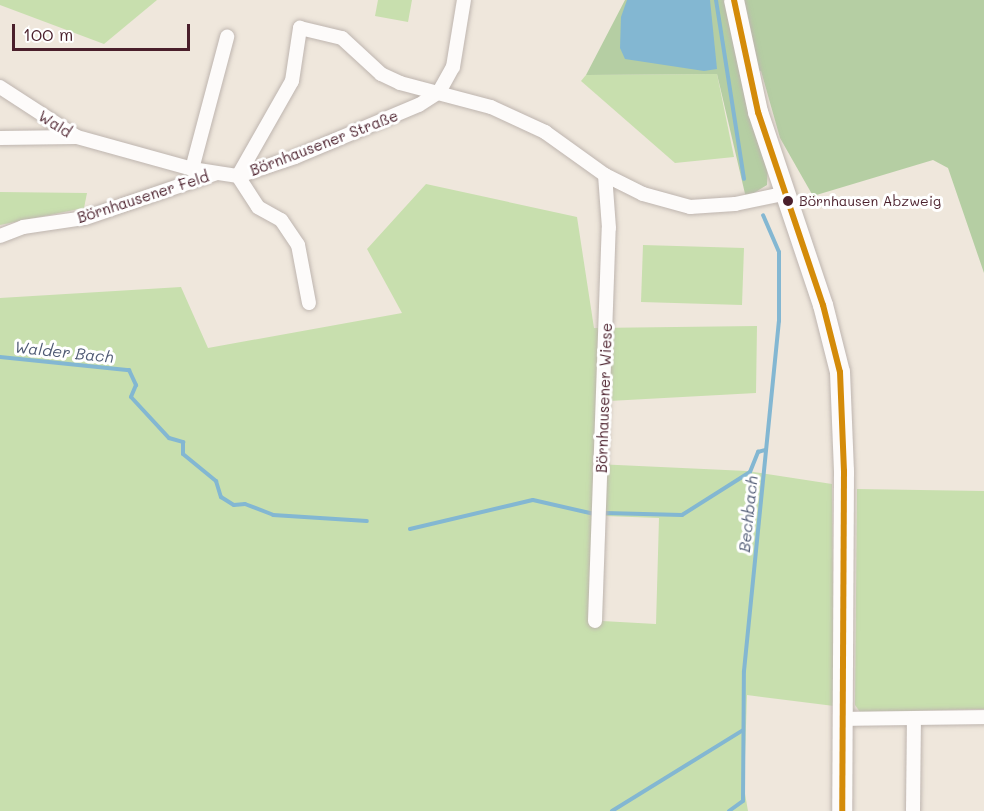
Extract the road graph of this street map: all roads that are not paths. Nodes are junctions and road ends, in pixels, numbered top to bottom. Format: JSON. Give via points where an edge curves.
{"nodes":[{"id":1,"x":464,"y":0,"type":"edge"},
{"id":2,"x":734,"y":0,"type":"edge"},
{"id":3,"x":227,"y":37,"type":"dead end"},
{"id":4,"x":0,"y":87,"type":"edge"},
{"id":5,"x":439,"y":92,"type":"junction"},
{"id":6,"x":77,"y":137,"type":"junction"},
{"id":7,"x":0,"y":138,"type":"edge"},
{"id":8,"x":192,"y":169,"type":"junction"},
{"id":9,"x":217,"y":174,"type":"junction"},
{"id":10,"x":605,"y":175,"type":"junction"},
{"id":11,"x":238,"y":176,"type":"junction"},
{"id":12,"x":787,"y":193,"type":"junction"},
{"id":13,"x":0,"y":236,"type":"edge"},
{"id":14,"x":309,"y":303,"type":"dead end"},
{"id":15,"x":595,"y":621,"type":"dead end"},
{"id":16,"x":984,"y":717,"type":"edge"},
{"id":17,"x":914,"y":718,"type":"junction"},
{"id":18,"x":843,"y":719,"type":"junction"},
{"id":19,"x":842,"y":811,"type":"edge"},
{"id":20,"x":913,"y":811,"type":"edge"}],
"edges":[{"from":1,"to":5,"type":"street","via":[[453,67]]},
{"from":2,"to":12,"type":"main road","via":[[758,112]]},
{"from":3,"to":8,"type":"street"},
{"from":4,"to":6,"type":"street","name":"Wald"},
{"from":5,"to":10,"type":"street","via":[[491,107],[545,132]]},
{"from":5,"to":11,"type":"street","name":"Börnhausener Straße","via":[[419,105]]},
{"from":5,"to":11,"type":"street","via":[[381,74],[342,38],[300,28],[292,81]]},
{"from":6,"to":7,"type":"street","name":"Wald"},
{"from":6,"to":8,"type":"street","name":"Börnhausener Straße"},
{"from":8,"to":9,"type":"street","name":"Börnhausener Straße"},
{"from":9,"to":11,"type":"street","name":"Börnhausener Straße"},
{"from":9,"to":13,"type":"street","name":"Börnhausener Feld","via":[[85,218],[23,227]]},
{"from":10,"to":12,"type":"street","via":[[643,194],[690,207],[735,204]]},
{"from":10,"to":15,"type":"street","name":"Börnhausener Wiese","via":[[609,228]]},
{"from":11,"to":14,"type":"street","via":[[258,207],[281,220],[298,245]]},
{"from":12,"to":18,"type":"main road","via":[[840,372],[844,471]]},
{"from":16,"to":17,"type":"street"},
{"from":17,"to":18,"type":"street"},
{"from":17,"to":20,"type":"street"},
{"from":18,"to":19,"type":"main road"}]}
